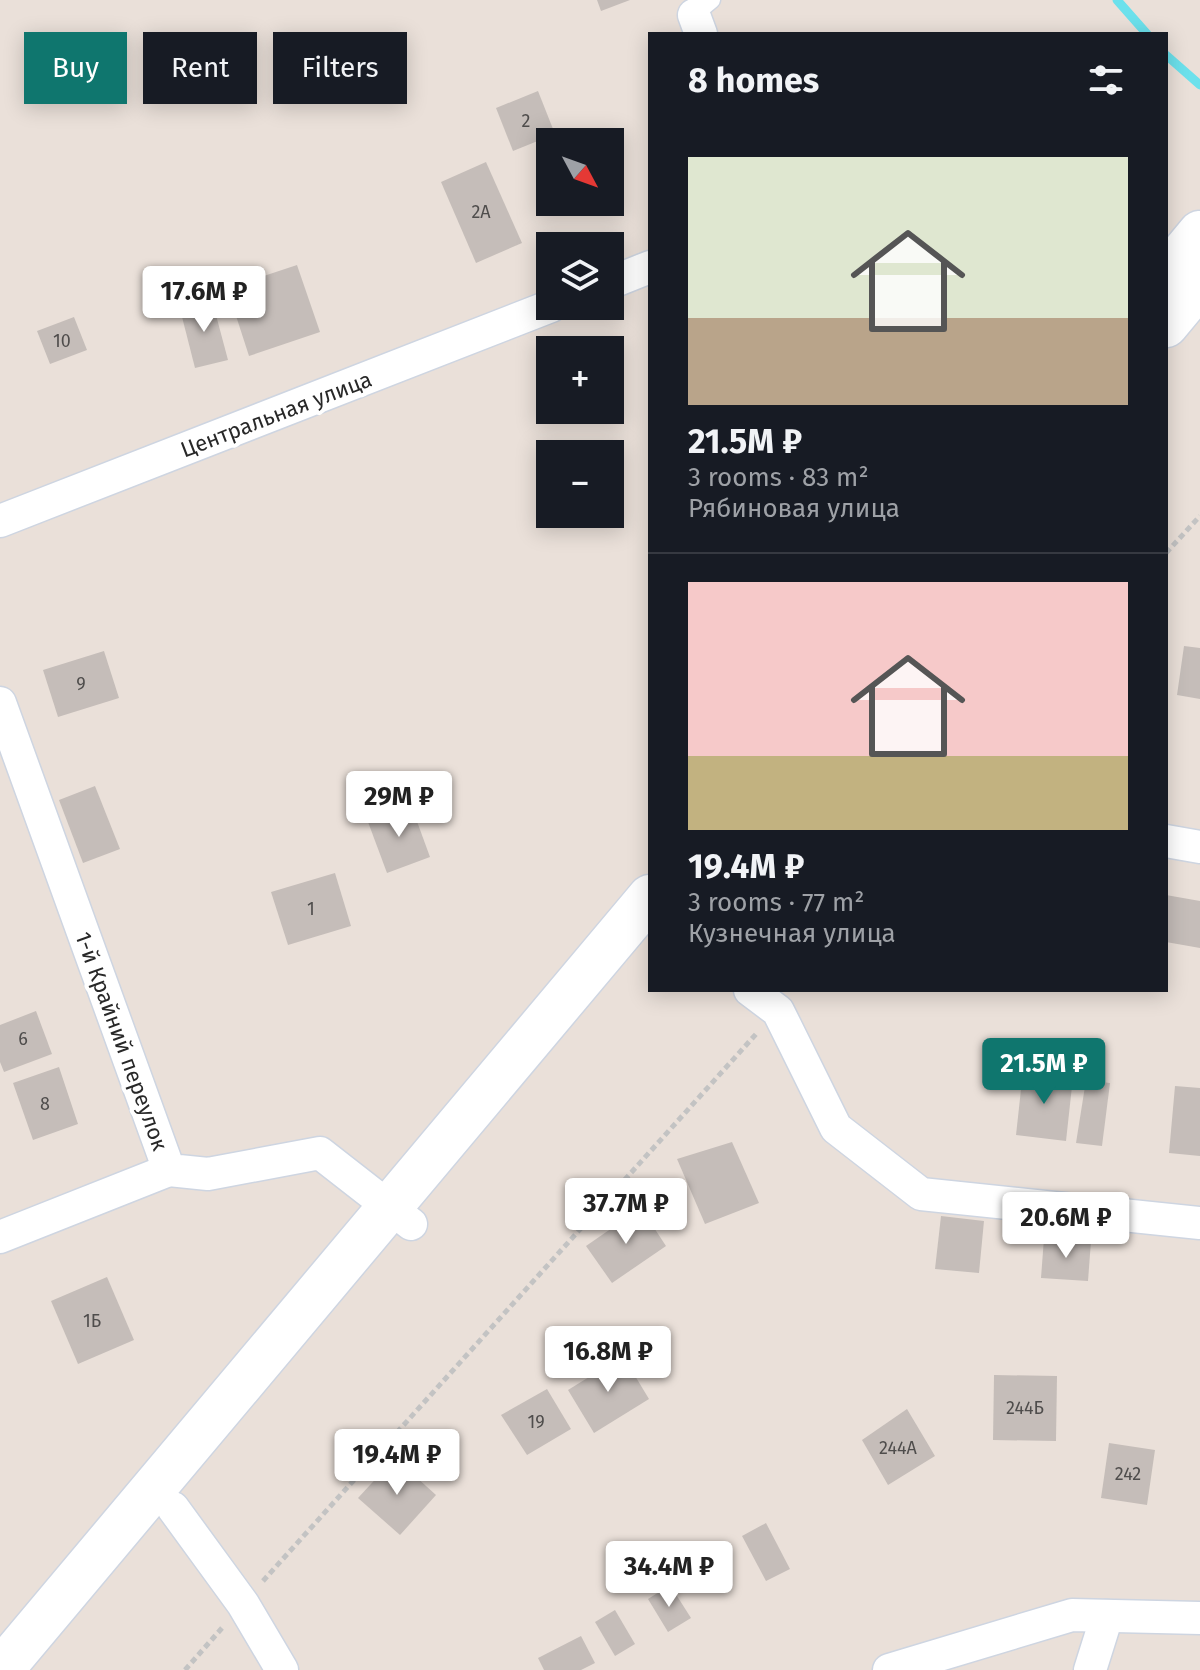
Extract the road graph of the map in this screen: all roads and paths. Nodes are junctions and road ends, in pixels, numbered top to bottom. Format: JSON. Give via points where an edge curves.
{"nodes":[{"id":1,"x":1200,"y":233,"type":"edge"},
{"id":2,"x":648,"y":268,"type":"edge"},
{"id":3,"x":1168,"y":272,"type":"edge"},
{"id":4,"x":624,"y":277,"type":"edge"},
{"id":5,"x":1200,"y":284,"type":"edge"},
{"id":6,"x":536,"y":312,"type":"edge"},
{"id":7,"x":1168,"y":323,"type":"edge"},
{"id":8,"x":1200,"y":516,"type":"edge"},
{"id":9,"x":0,"y":521,"type":"edge"},
{"id":10,"x":1168,"y":551,"type":"edge"},
{"id":11,"x":0,"y":703,"type":"edge"},
{"id":12,"x":1168,"y":841,"type":"edge"},
{"id":13,"x":1200,"y":847,"type":"edge"},
{"id":14,"x":648,"y":900,"type":"edge"},
{"id":15,"x":648,"y":941,"type":"edge"},
{"id":16,"x":753,"y":992,"type":"edge"},
{"id":17,"x":778,"y":1011,"type":"junction"},
{"id":18,"x":169,"y":1170,"type":"junction"},
{"id":19,"x":401,"y":1217,"type":"junction"},
{"id":20,"x":1200,"y":1223,"type":"edge"},
{"id":21,"x":0,"y":1237,"type":"edge"},
{"id":22,"x":173,"y":1508,"type":"junction"},
{"id":23,"x":243,"y":1604,"type":"junction"},
{"id":24,"x":1107,"y":1616,"type":"junction"},
{"id":25,"x":1200,"y":1618,"type":"edge"},
{"id":26,"x":1,"y":1670,"type":"edge"},
{"id":27,"x":38,"y":1670,"type":"edge"},
{"id":28,"x":185,"y":1670,"type":"edge"},
{"id":29,"x":282,"y":1670,"type":"edge"},
{"id":30,"x":889,"y":1670,"type":"edge"},
{"id":31,"x":1090,"y":1670,"type":"edge"}],
"edges":[{"from":1,"to":3,"type":"main road"},
{"from":2,"to":4,"type":"street"},
{"from":5,"to":7,"type":"main road"},
{"from":6,"to":9,"type":"street","name":"Центральная улица"},
{"from":8,"to":10,"type":"path"},
{"from":11,"to":18,"type":"street","name":"1-й Крайний переулок"},
{"from":12,"to":13,"type":"street"},
{"from":14,"to":19,"type":"main road"},
{"from":15,"to":19,"type":"main road"},
{"from":16,"to":17,"type":"street"},
{"from":17,"to":20,"type":"street","via":[[836,1128],[921,1194]]},
{"from":17,"to":23,"type":"path"},
{"from":18,"to":19,"type":"street","name":"1-й Крайний переулок","via":[[208,1174],[320,1153]]},
{"from":18,"to":21,"type":"street"},
{"from":19,"to":22,"type":"main road"},
{"from":19,"to":26,"type":"main road"},
{"from":22,"to":23,"type":"street"},
{"from":22,"to":27,"type":"main road"},
{"from":23,"to":28,"type":"path"},
{"from":23,"to":29,"type":"street"},
{"from":24,"to":25,"type":"street"},
{"from":24,"to":30,"type":"street","via":[[1072,1615]]},
{"from":24,"to":31,"type":"street"}]}
